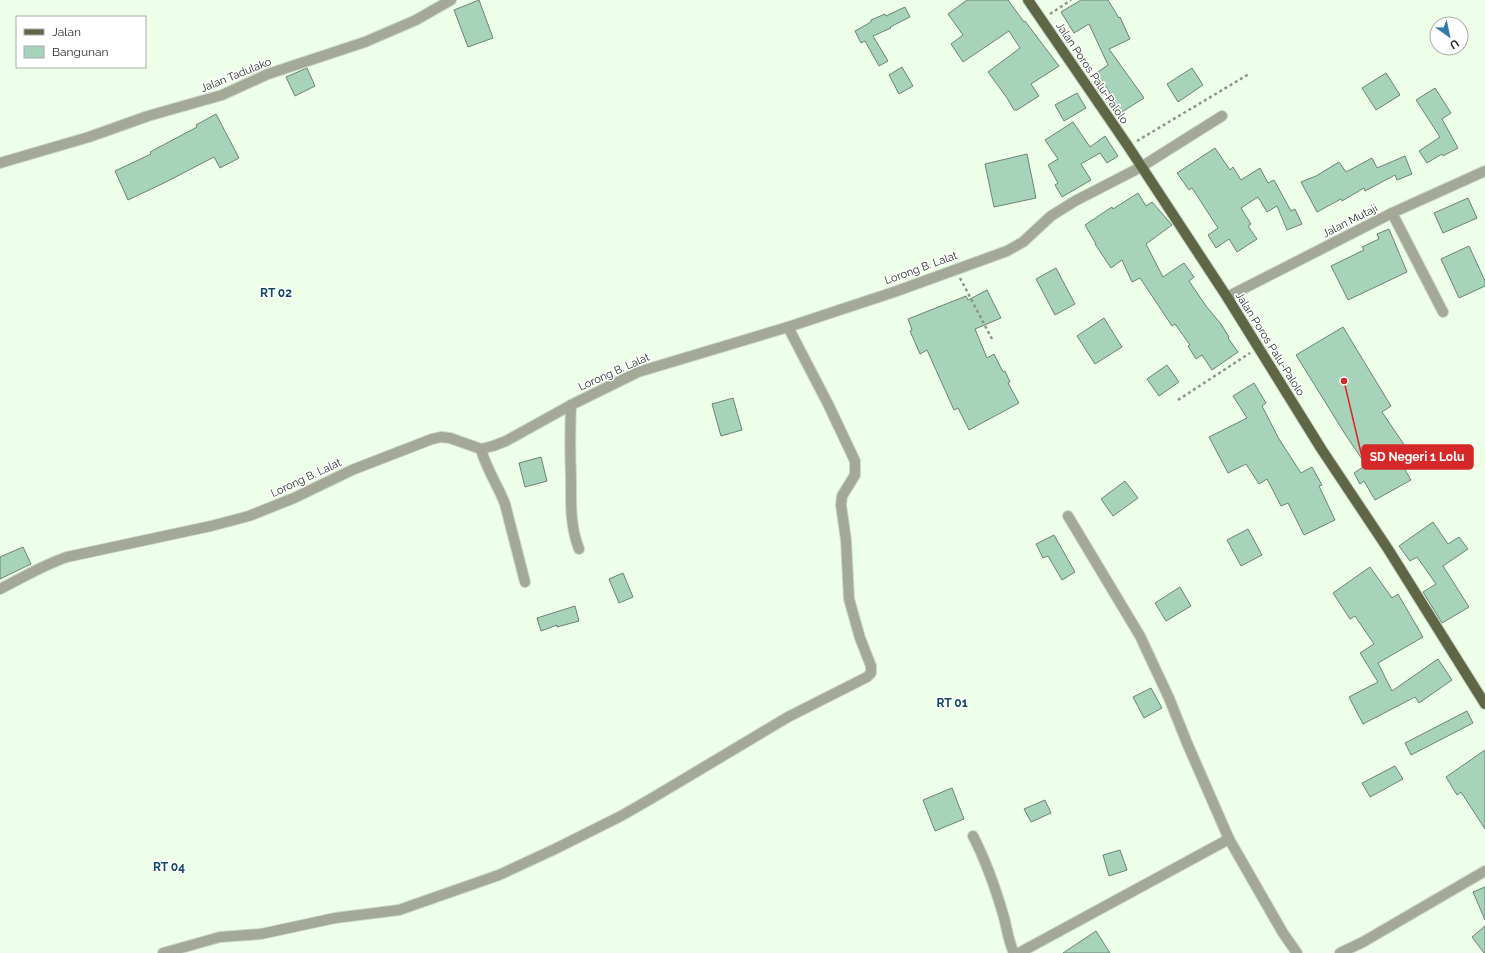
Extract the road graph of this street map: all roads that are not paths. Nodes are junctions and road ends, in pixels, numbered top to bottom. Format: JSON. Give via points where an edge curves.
{"nodes":[{"id":1,"x":451,"y":0,"type":"edge"},
{"id":2,"x":1028,"y":0,"type":"edge"},
{"id":3,"x":1222,"y":116,"type":"dead end"},
{"id":4,"x":0,"y":163,"type":"edge"},
{"id":5,"x":1141,"y":167,"type":"junction"},
{"id":6,"x":1485,"y":171,"type":"edge"},
{"id":7,"x":1392,"y":213,"type":"junction"},
{"id":8,"x":1227,"y":297,"type":"junction"},
{"id":9,"x":1443,"y":312,"type":"dead end"},
{"id":10,"x":788,"y":328,"type":"junction"},
{"id":11,"x":571,"y":405,"type":"junction"},
{"id":12,"x":481,"y":449,"type":"junction"},
{"id":13,"x":1068,"y":516,"type":"dead end"},
{"id":14,"x":579,"y":549,"type":"dead end"},
{"id":15,"x":525,"y":582,"type":"dead end"},
{"id":16,"x":0,"y":589,"type":"edge"},
{"id":17,"x":1485,"y":704,"type":"edge"},
{"id":18,"x":973,"y":836,"type":"dead end"},
{"id":19,"x":1229,"y":839,"type":"junction"},
{"id":20,"x":1485,"y":872,"type":"edge"},
{"id":21,"x":163,"y":953,"type":"edge"},
{"id":22,"x":1014,"y":953,"type":"edge"},
{"id":23,"x":1019,"y":953,"type":"edge"},
{"id":24,"x":1297,"y":953,"type":"edge"},
{"id":25,"x":1340,"y":953,"type":"edge"}],
"edges":[{"from":1,"to":4,"type":"street","name":"Jalan Tadulako","via":[[416,20],[366,42],[268,74],[222,95]]},
{"from":2,"to":5,"type":"main road","name":"Jalan Poros Palu-Palolo"},
{"from":3,"to":5,"type":"street","name":"Lorong B. Lalat"},
{"from":5,"to":8,"type":"main road","name":"Jalan Poros Palu-Palolo"},
{"from":5,"to":10,"type":"street","name":"Lorong B. Lalat","via":[[1051,216],[1023,242],[1007,251]]},
{"from":6,"to":7,"type":"street","name":"Jalan Mutaji"},
{"from":7,"to":8,"type":"street","name":"Jalan Mutaji"},
{"from":7,"to":9,"type":"street"},
{"from":8,"to":17,"type":"main road","name":"Jalan Poros Palu-Palolo"},
{"from":10,"to":11,"type":"street","name":"Lorong B. Lalat","via":[[638,372]]},
{"from":10,"to":21,"type":"street","via":[[828,404],[854,461],[855,475],[842,496],[841,505],[846,540],[849,599],[871,666],[871,672],[867,677],[788,717],[621,816],[499,875],[398,910],[335,918],[262,934],[220,937]]},
{"from":11,"to":12,"type":"street","name":"Lorong B. Lalat","via":[[506,441]]},
{"from":11,"to":14,"type":"street","via":[[571,506],[573,529]]},
{"from":12,"to":15,"type":"street","via":[[505,504]]},
{"from":12,"to":16,"type":"street","name":"Lorong B. Lalat","via":[[450,438],[432,439],[352,470],[249,516],[67,557],[51,562]]},
{"from":13,"to":19,"type":"street","via":[[1140,636]]},
{"from":18,"to":22,"type":"street","via":[[990,875]]},
{"from":19,"to":23,"type":"street"},
{"from":19,"to":24,"type":"street"},
{"from":20,"to":25,"type":"street"}]}
